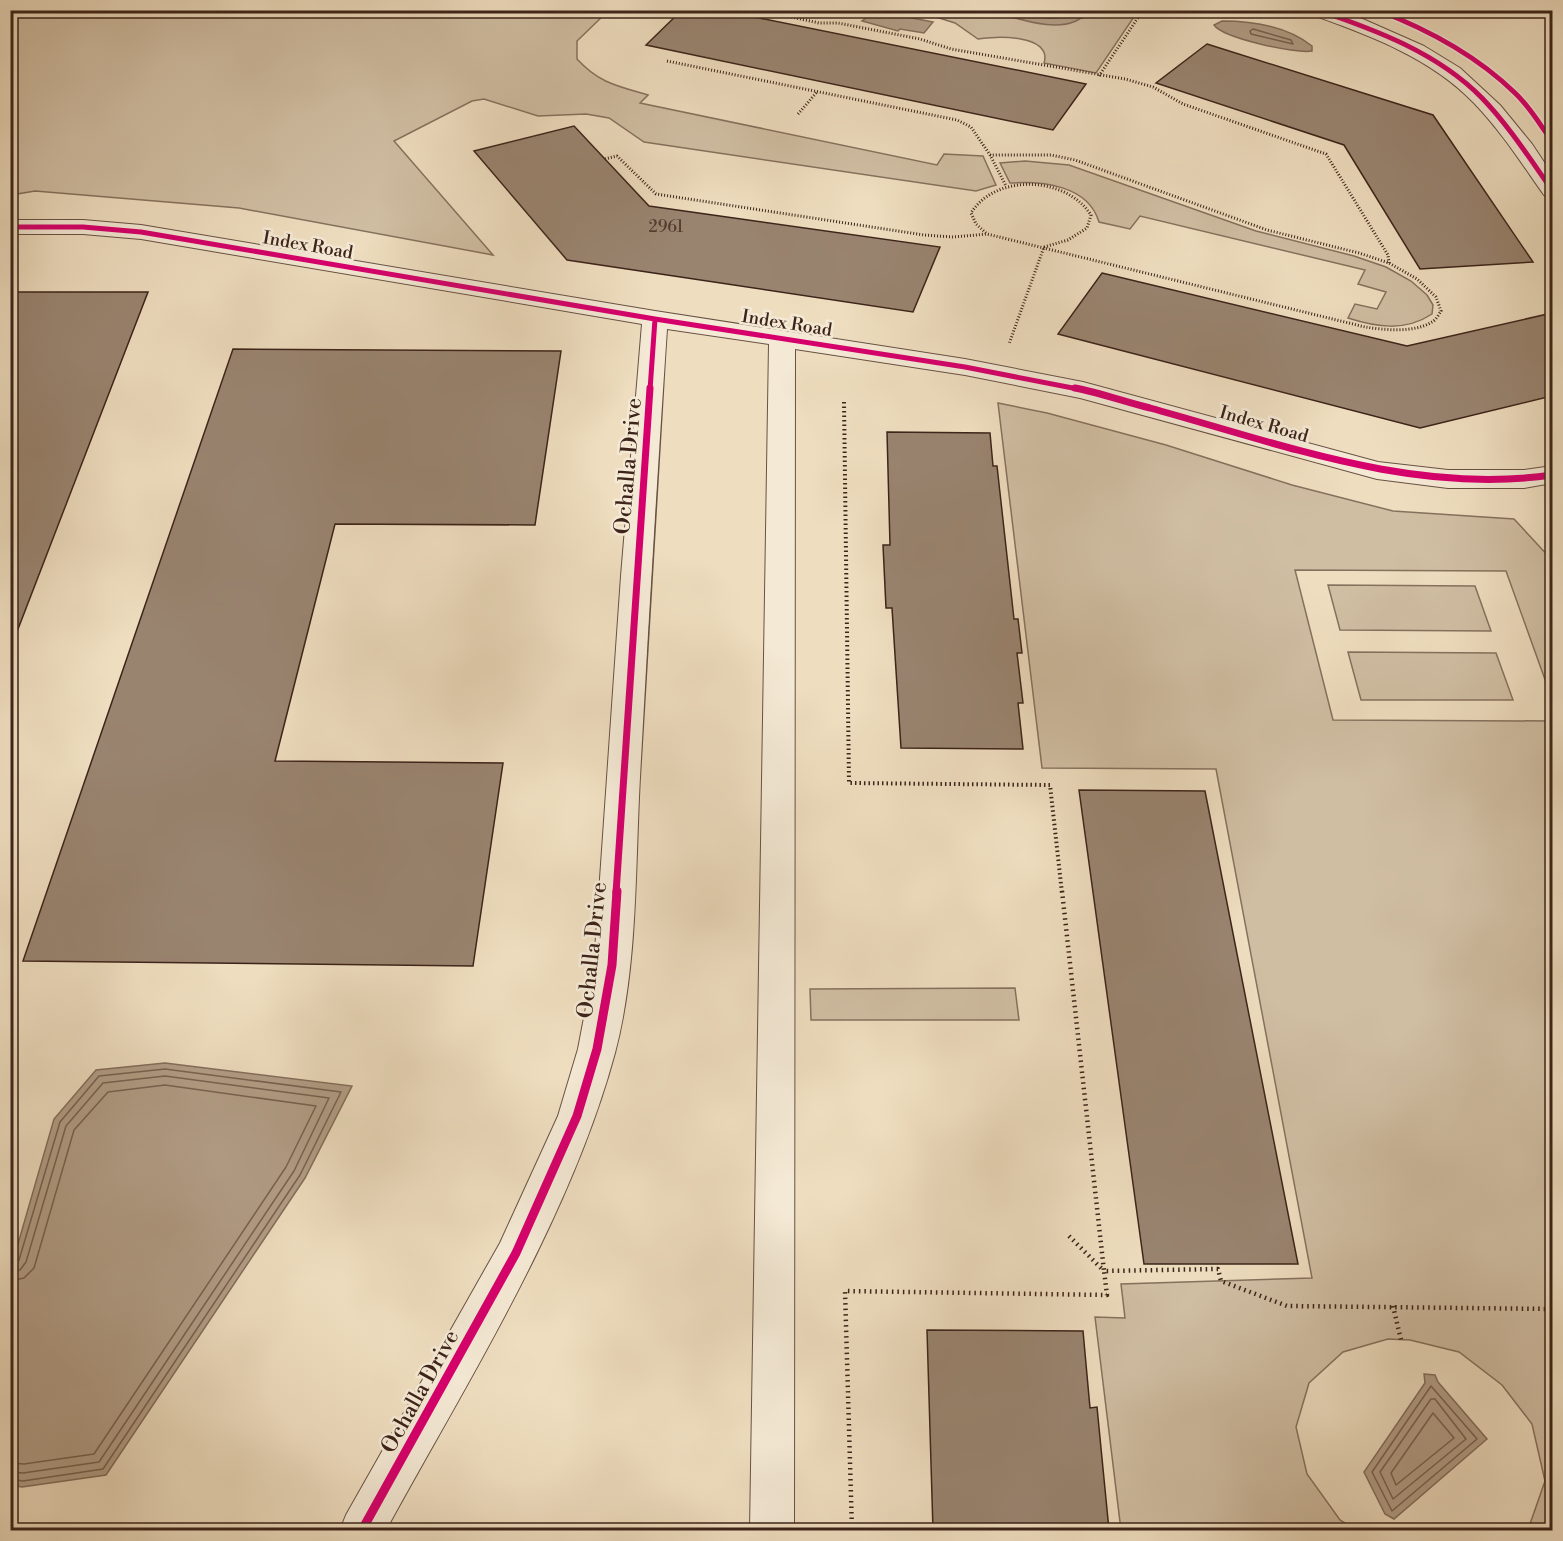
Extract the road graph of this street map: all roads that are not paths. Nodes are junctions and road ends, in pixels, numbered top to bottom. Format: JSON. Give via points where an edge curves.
{"nodes":[{"id":1,"x":1317,"y":10,"type":"edge"},
{"id":2,"x":1552,"y":190,"type":"edge"},
{"id":3,"x":10,"y":227,"type":"edge"},
{"id":4,"x":655,"y":319,"type":"junction"},
{"id":5,"x":782,"y":337,"type":"junction"},
{"id":6,"x":1552,"y":475,"type":"edge"},
{"id":7,"x":362,"y":1530,"type":"edge"},
{"id":8,"x":772,"y":1530,"type":"edge"}],
"edges":[{"from":1,"to":2,"type":"street","via":[[1354,22],[1440,64],[1470,87],[1500,119]]},
{"from":3,"to":4,"type":"street","name":"Index Road","via":[[141,232]]},
{"from":4,"to":5,"type":"street","name":"Index Road"},
{"from":4,"to":7,"type":"street","name":"Ochalla Drive","via":[[612,965],[597,1049],[577,1116],[516,1252]]},
{"from":5,"to":6,"type":"street","name":"Index Road","via":[[1083,390],[1377,470],[1448,479]]},
{"from":5,"to":8,"type":"street"}]}
